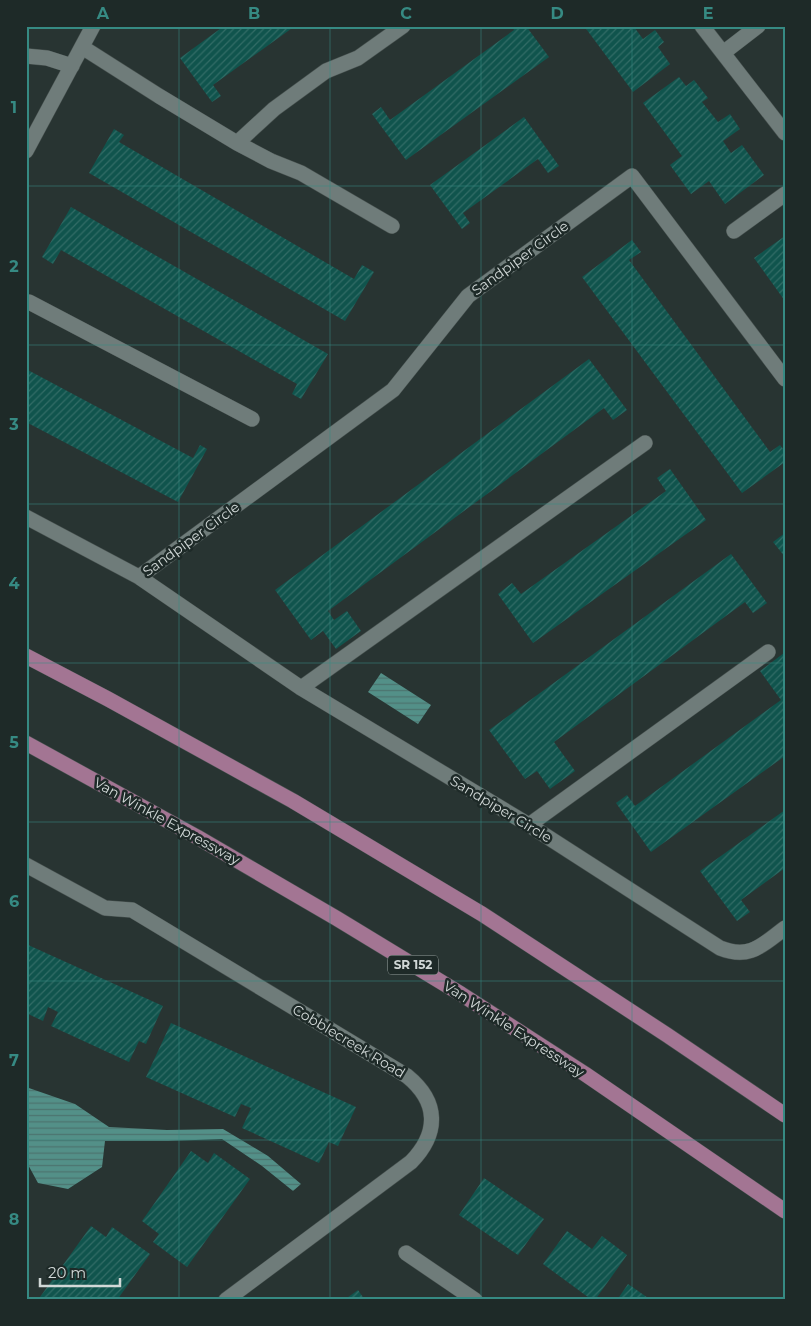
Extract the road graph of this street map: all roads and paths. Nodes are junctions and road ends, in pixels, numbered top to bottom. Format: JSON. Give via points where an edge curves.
{"nodes":[{"id":1,"x":93,"y":26,"type":"edge"},
{"id":2,"x":403,"y":26,"type":"edge"},
{"id":3,"x":702,"y":26,"type":"edge"},
{"id":4,"x":758,"y":26,"type":"edge"},
{"id":5,"x":82,"y":47,"type":"junction"},
{"id":6,"x":722,"y":53,"type":"junction"},
{"id":7,"x":26,"y":56,"type":"edge"},
{"id":8,"x":72,"y":66,"type":"junction"},
{"id":9,"x":785,"y":133,"type":"edge"},
{"id":10,"x":238,"y":143,"type":"junction"},
{"id":11,"x":26,"y":151,"type":"edge"},
{"id":12,"x":785,"y":194,"type":"edge"},
{"id":13,"x":392,"y":226,"type":"dead end"},
{"id":14,"x":734,"y":231,"type":"dead end"},
{"id":15,"x":26,"y":302,"type":"edge"},
{"id":16,"x":785,"y":379,"type":"edge"},
{"id":17,"x":252,"y":419,"type":"dead end"},
{"id":18,"x":645,"y":443,"type":"dead end"},
{"id":19,"x":26,"y":517,"type":"edge"},
{"id":20,"x":139,"y":578,"type":"junction"},
{"id":21,"x":768,"y":652,"type":"dead end"},
{"id":22,"x":26,"y":656,"type":"edge"},
{"id":23,"x":301,"y":688,"type":"junction"},
{"id":24,"x":26,"y":743,"type":"edge"},
{"id":25,"x":530,"y":825,"type":"junction"},
{"id":26,"x":26,"y":866,"type":"edge"},
{"id":27,"x":785,"y":928,"type":"edge"},
{"id":28,"x":785,"y":1115,"type":"edge"},
{"id":29,"x":785,"y":1211,"type":"edge"},
{"id":30,"x":406,"y":1253,"type":"dead end"},
{"id":31,"x":226,"y":1300,"type":"edge"},
{"id":32,"x":475,"y":1300,"type":"edge"}],
"edges":[{"from":1,"to":5,"type":"street"},
{"from":2,"to":10,"type":"street","via":[[358,58],[326,70],[274,109]]},
{"from":3,"to":6,"type":"street"},
{"from":4,"to":6,"type":"street"},
{"from":5,"to":8,"type":"street"},
{"from":5,"to":10,"type":"street"},
{"from":6,"to":9,"type":"street"},
{"from":7,"to":8,"type":"street","via":[[48,58]]},
{"from":8,"to":11,"type":"street"},
{"from":10,"to":13,"type":"street","via":[[302,173]]},
{"from":12,"to":14,"type":"street"},
{"from":15,"to":17,"type":"street"},
{"from":16,"to":20,"type":"street","name":"Sandpiper Circle","via":[[632,176],[468,296],[393,390]]},
{"from":18,"to":23,"type":"street"},
{"from":19,"to":20,"type":"street"},
{"from":20,"to":23,"type":"street","name":"Sandpiper Circle"},
{"from":21,"to":25,"type":"street"},
{"from":22,"to":28,"type":"main road","via":[[293,801],[474,909]]},
{"from":23,"to":25,"type":"street","name":"Sandpiper Circle"},
{"from":24,"to":29,"type":"main road","name":"Van Winkle Expressway","number":"SR 152","via":[[198,837],[461,994]]},
{"from":25,"to":27,"type":"street","name":"Sandpiper Circle","via":[[720,948],[743,953],[755,949]]},
{"from":26,"to":31,"type":"street","name":"Cobblecreek Road","via":[[105,908],[132,910],[407,1076],[427,1098],[431,1116],[429,1135],[411,1162]]},
{"from":30,"to":32,"type":"street"}]}
